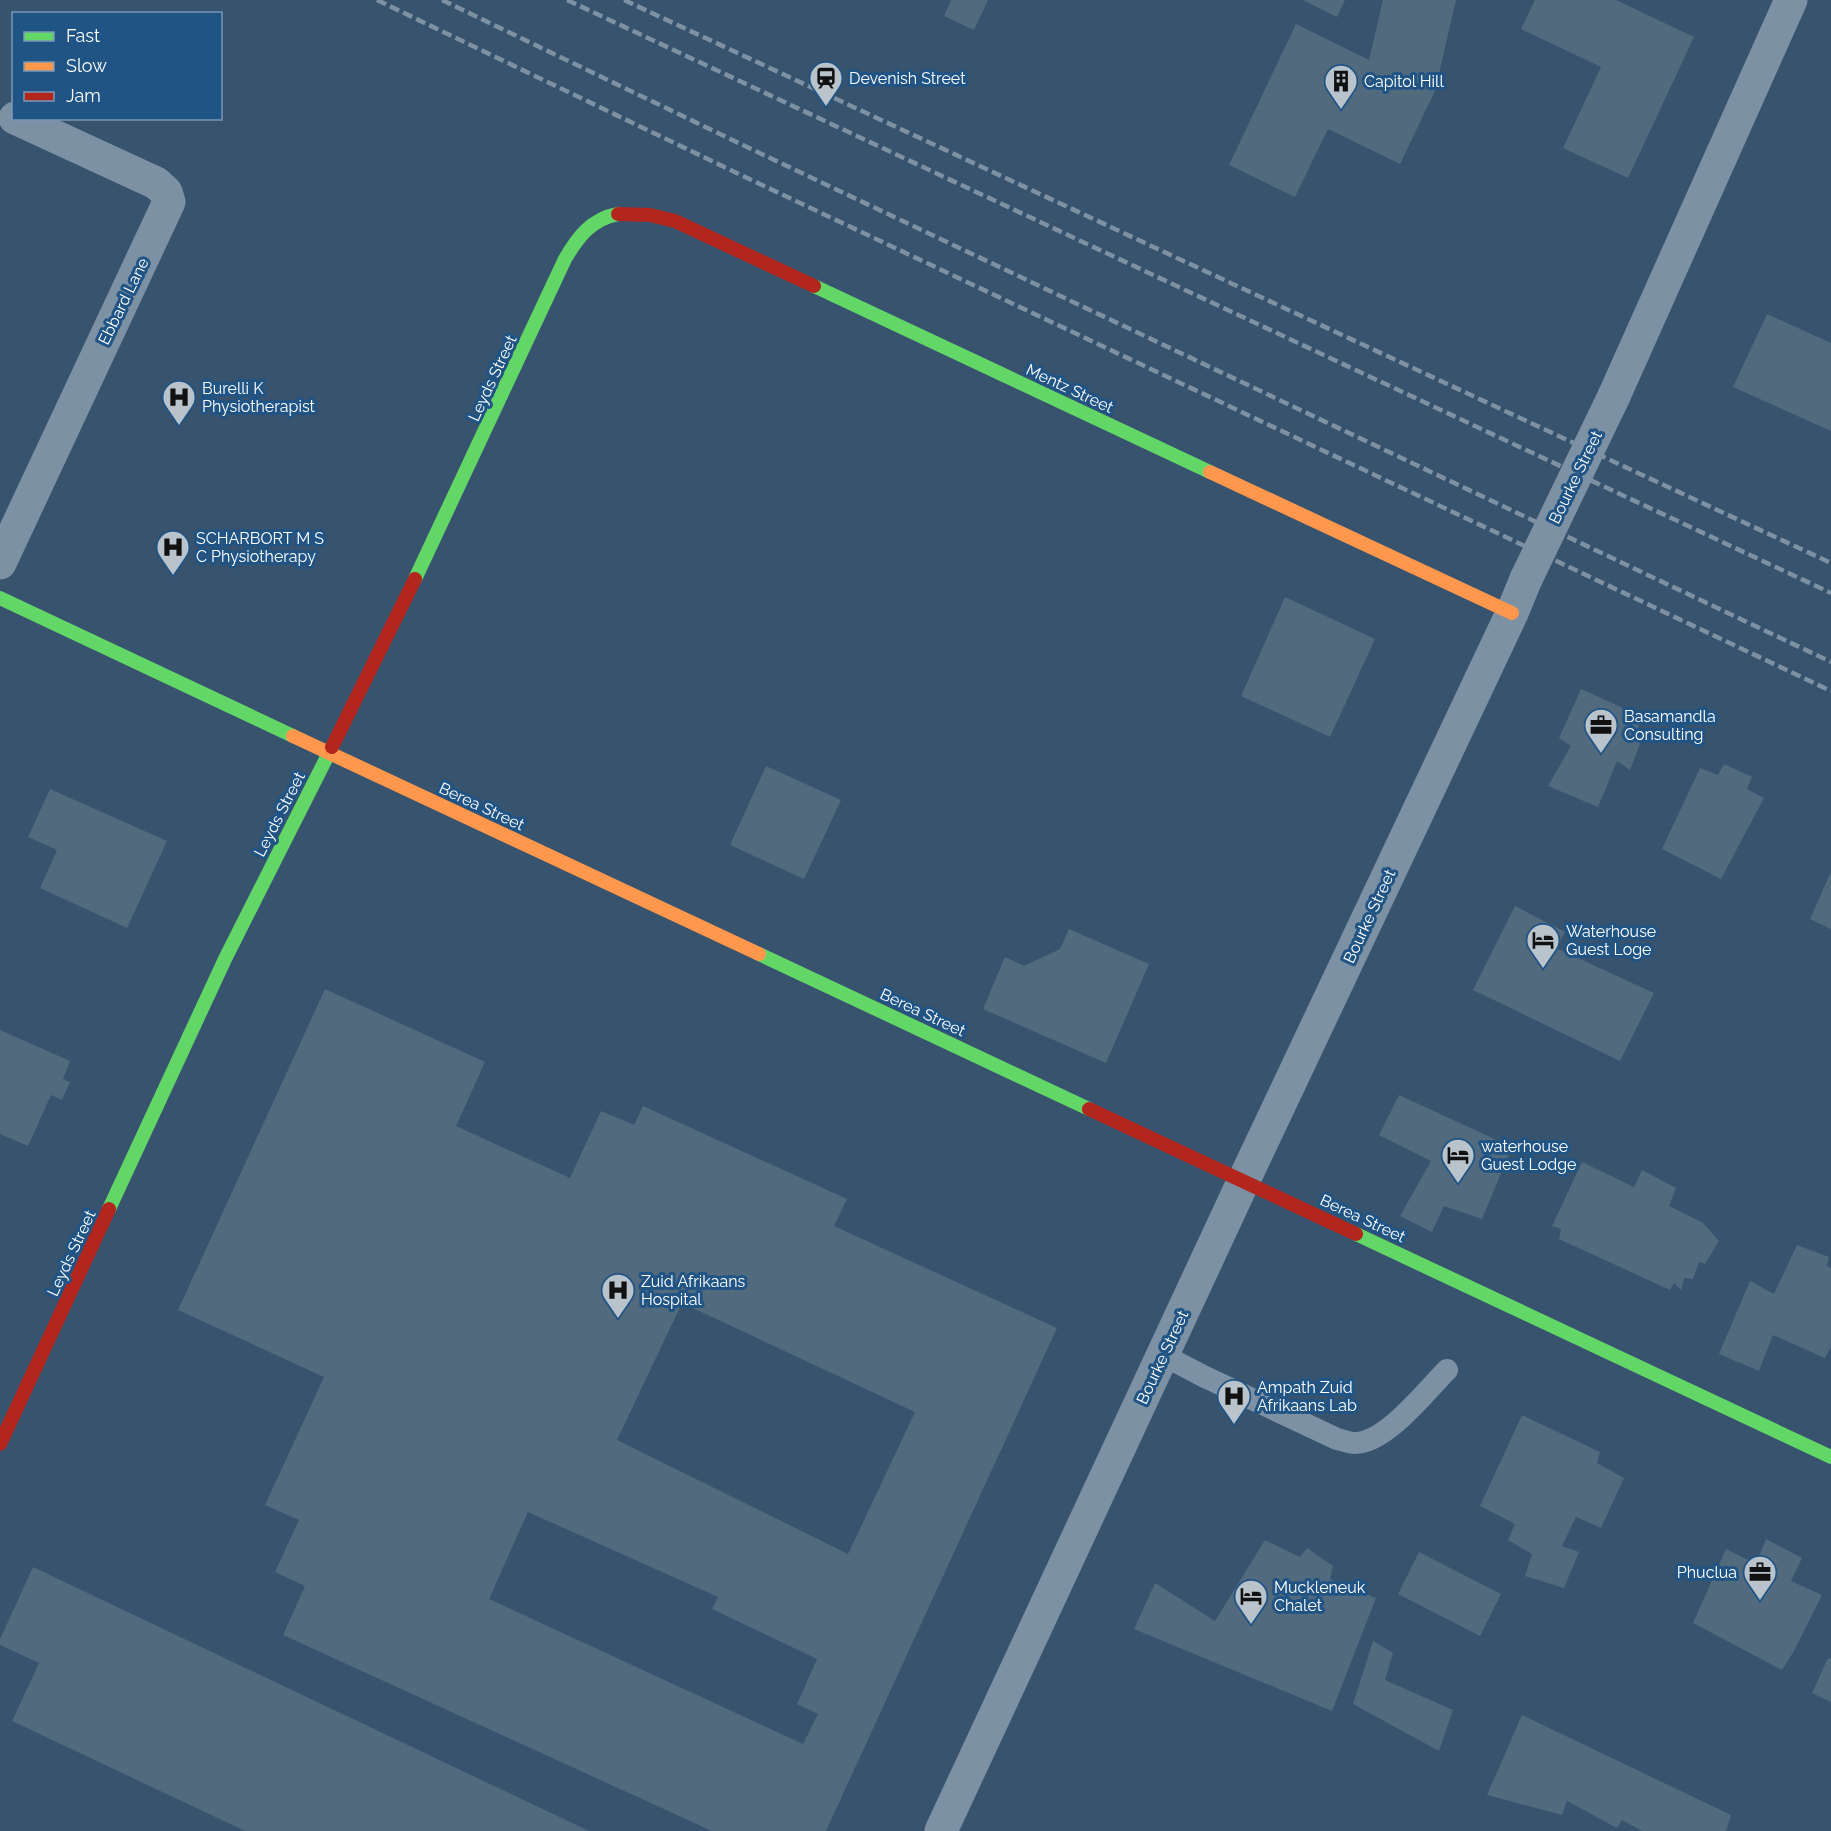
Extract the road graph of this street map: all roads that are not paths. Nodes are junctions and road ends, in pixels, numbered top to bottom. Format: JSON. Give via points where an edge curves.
{"nodes":[{"id":1,"x":1791,"y":0,"type":"edge"},
{"id":2,"x":18,"y":120,"type":"edge"},
{"id":3,"x":610,"y":216,"type":"joint"},
{"id":4,"x":0,"y":562,"type":"edge"},
{"id":5,"x":0,"y":598,"type":"edge"},
{"id":6,"x":1512,"y":614,"type":"junction"},
{"id":7,"x":328,"y":753,"type":"junction"},
{"id":8,"x":1244,"y":1180,"type":"junction"},
{"id":9,"x":1163,"y":1355,"type":"junction"},
{"id":10,"x":1447,"y":1370,"type":"dead end"},
{"id":11,"x":0,"y":1444,"type":"edge"},
{"id":12,"x":1831,"y":1457,"type":"edge"},
{"id":13,"x":941,"y":1831,"type":"edge"}],
"edges":[{"from":1,"to":6,"type":"street","name":"Bourke Street","bridge":true},
{"from":2,"to":4,"type":"street","name":"Ebbard Lane","via":[[156,183],[166,192],[169,202]]},
{"from":3,"to":6,"type":"street","name":"Mentz Street","via":[[650,213],[712,237]]},
{"from":3,"to":7,"type":"street","name":"Leyds Street","via":[[580,234],[565,259],[397,618]]},
{"from":5,"to":7,"type":"street","name":"Berea Street"},
{"from":6,"to":8,"type":"street","name":"Bourke Street"},
{"from":7,"to":8,"type":"street","name":"Berea Street"},
{"from":7,"to":11,"type":"street","name":"Leyds Street","via":[[225,958]]},
{"from":8,"to":9,"type":"street","name":"Bourke Street"},
{"from":8,"to":12,"type":"street","name":"Berea Street"},
{"from":9,"to":10,"type":"lane","via":[[1336,1439],[1356,1443],[1390,1428]]},
{"from":9,"to":13,"type":"street","name":"Bourke Street"}]}
